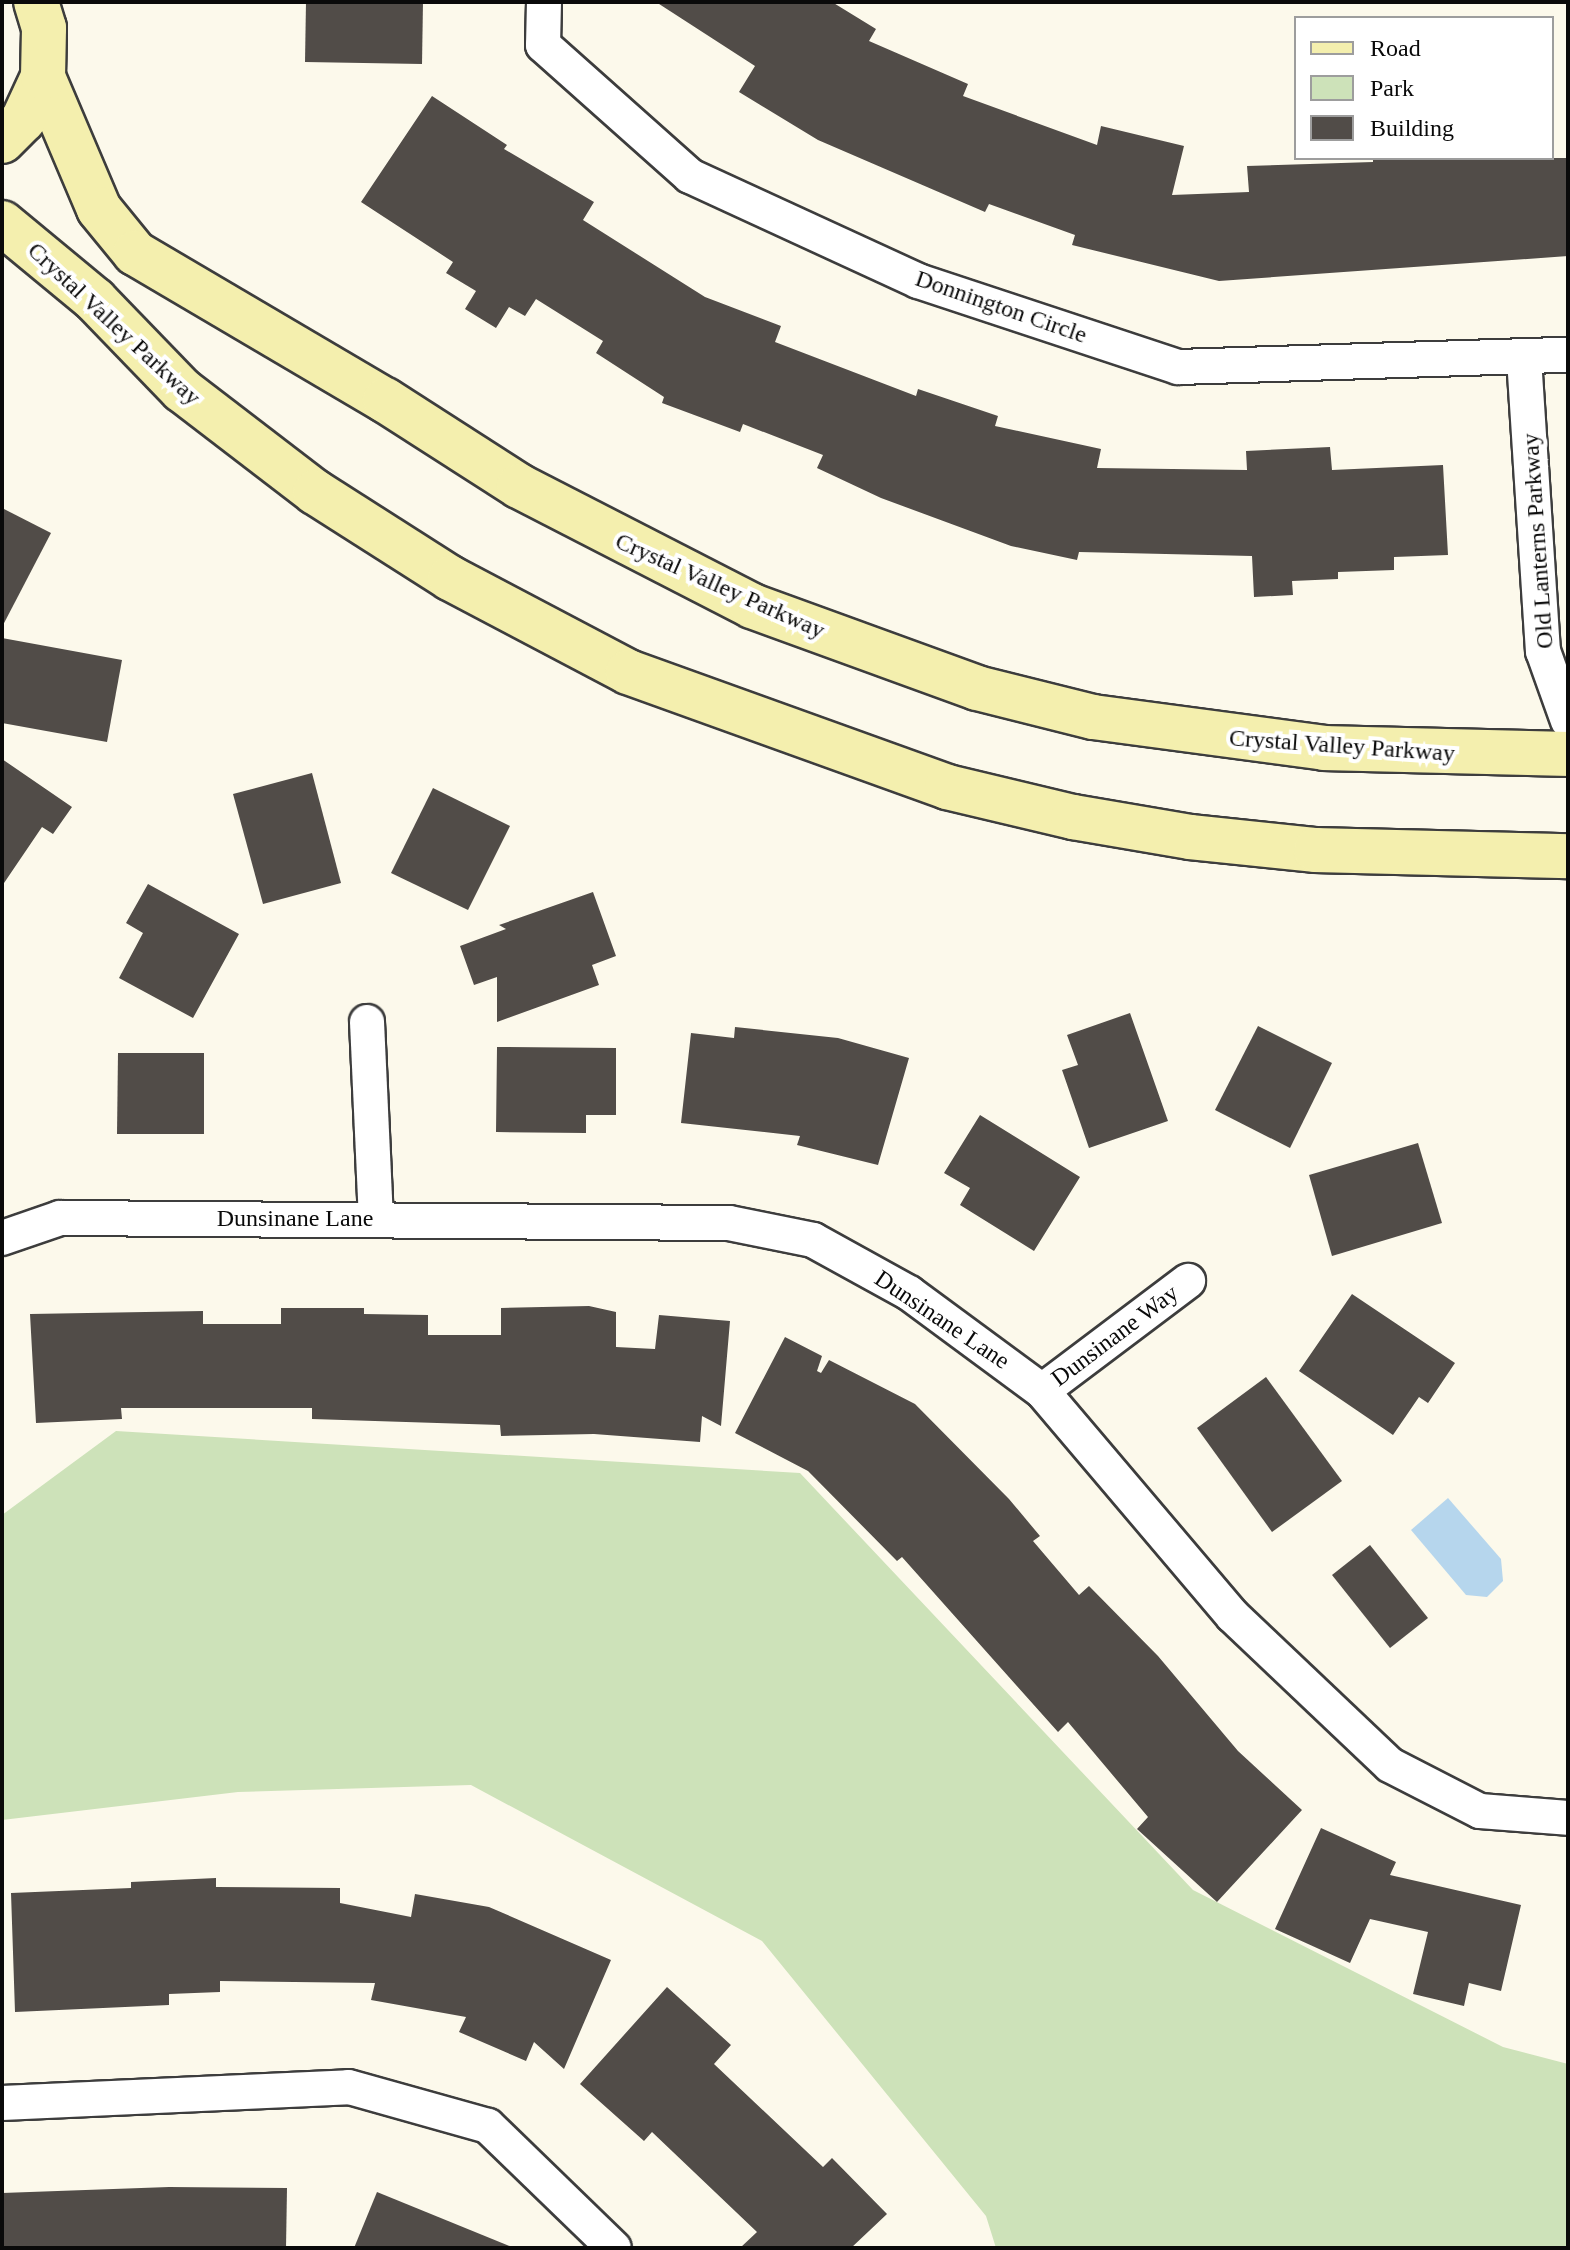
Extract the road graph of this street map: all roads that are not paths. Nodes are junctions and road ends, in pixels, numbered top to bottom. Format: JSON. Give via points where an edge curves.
{"nodes":[{"id":1,"x":36,"y":2,"type":"edge"},
{"id":2,"x":68,"y":2,"type":"edge"},
{"id":3,"x":544,"y":2,"type":"edge"},
{"id":4,"x":44,"y":66,"type":"junction"},
{"id":5,"x":2,"y":141,"type":"edge"},
{"id":6,"x":2,"y":223,"type":"edge"},
{"id":7,"x":1568,"y":355,"type":"edge"},
{"id":8,"x":1524,"y":358,"type":"junction"},
{"id":9,"x":1568,"y":721,"type":"edge"},
{"id":10,"x":1568,"y":754,"type":"edge"},
{"id":11,"x":1568,"y":856,"type":"edge"},
{"id":12,"x":367,"y":1022,"type":"dead end"},
{"id":13,"x":376,"y":1219,"type":"junction"},
{"id":14,"x":2,"y":1238,"type":"edge"},
{"id":15,"x":1188,"y":1281,"type":"dead end"},
{"id":16,"x":1042,"y":1391,"type":"junction"},
{"id":17,"x":1568,"y":1818,"type":"edge"},
{"id":18,"x":2,"y":2103,"type":"edge"},
{"id":19,"x":614,"y":2248,"type":"edge"}],
"edges":[{"from":1,"to":4,"type":"main road","name":"Crystal Valley Parkway"},
{"from":2,"to":4,"type":"main road"},
{"from":3,"to":8,"type":"street","name":"Donnington Circle","via":[[543,45],[690,176],[918,281],[1178,367]]},
{"from":4,"to":5,"type":"main road","via":[[23,120]]},
{"from":4,"to":10,"type":"main road","name":"Crystal Valley Parkway","via":[[99,209],[135,253],[385,400],[519,486],[752,606],[977,688],[1093,717],[1324,748]]},
{"from":6,"to":11,"type":"main road","name":"Crystal Valley Parkway","via":[[95,300],[182,390],[315,492],[450,578],[628,672],[933,783],[1073,817],[1190,837],[1316,850]]},
{"from":7,"to":8,"type":"street","name":"Donnington Circle"},
{"from":8,"to":9,"type":"street","name":"Old Lanterns Parkway","via":[[1543,651]]},
{"from":12,"to":13,"type":"street"},
{"from":13,"to":14,"type":"street","name":"Dunsinane Lane","via":[[60,1218]]},
{"from":13,"to":16,"type":"street","name":"Dunsinane Lane","via":[[729,1223],[813,1240],[909,1293]]},
{"from":15,"to":16,"type":"street","name":"Dunsinane Way"},
{"from":16,"to":17,"type":"street","name":"Dunsinane Lane","via":[[1233,1616],[1390,1765],[1480,1811]]},
{"from":18,"to":19,"type":"street","via":[[349,2087],[488,2126]]}]}
